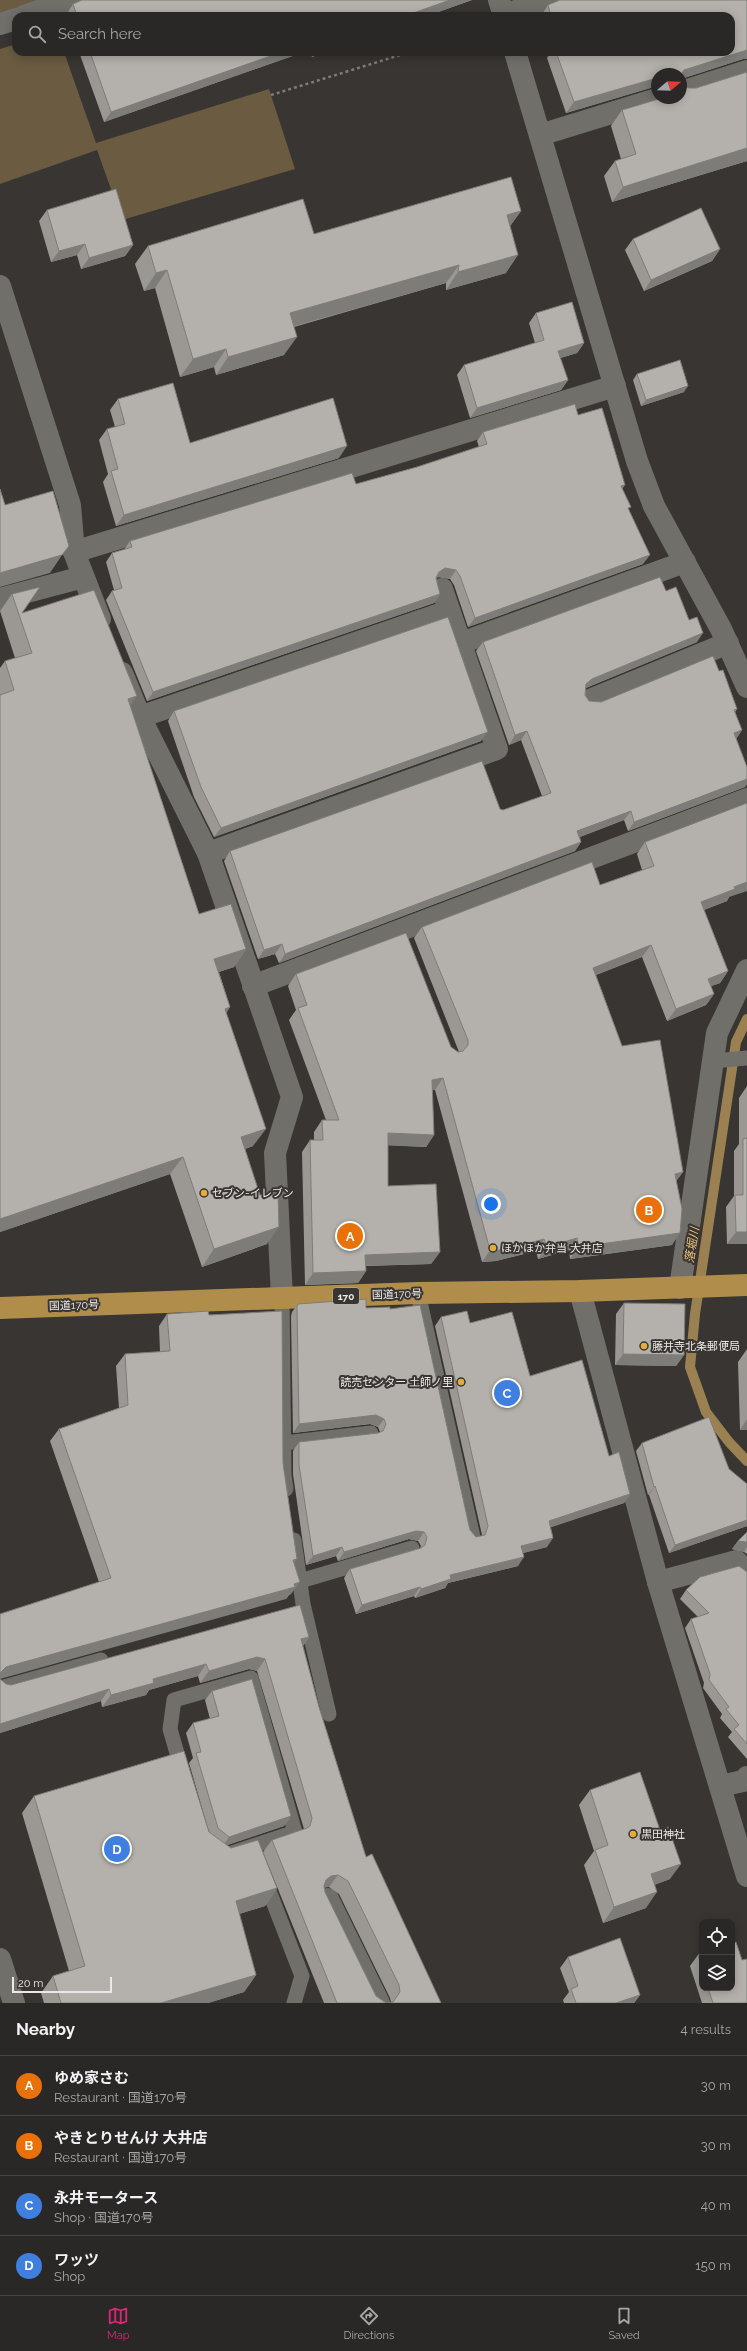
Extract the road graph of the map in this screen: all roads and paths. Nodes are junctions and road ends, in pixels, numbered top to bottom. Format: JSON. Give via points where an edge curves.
{"nodes":[{"id":1,"x":70,"y":0,"type":"edge"},
{"id":2,"x":548,"y":0,"type":"edge"},
{"id":3,"x":502,"y":10,"type":"edge"},
{"id":4,"x":36,"y":12,"type":"edge"},
{"id":5,"x":12,"y":20,"type":"edge"},
{"id":6,"x":0,"y":24,"type":"edge"},
{"id":7,"x":397,"y":56,"type":"edge"},
{"id":8,"x":516,"y":56,"type":"edge"},
{"id":9,"x":747,"y":71,"type":"edge"},
{"id":10,"x":687,"y":90,"type":"edge"},
{"id":11,"x":271,"y":95,"type":"dead end"},
{"id":12,"x":651,"y":101,"type":"edge"},
{"id":13,"x":540,"y":134,"type":"junction"},
{"id":14,"x":0,"y":286,"type":"edge"},
{"id":15,"x":615,"y":386,"type":"junction"},
{"id":16,"x":74,"y":552,"type":"junction"},
{"id":17,"x":685,"y":562,"type":"junction"},
{"id":18,"x":83,"y":577,"type":"junction"},
{"id":19,"x":442,"y":589,"type":"dead end"},
{"id":20,"x":0,"y":599,"type":"edge"},
{"id":21,"x":449,"y":611,"type":"junction"},
{"id":22,"x":107,"y":636,"type":"edge"},
{"id":23,"x":461,"y":643,"type":"junction"},
{"id":24,"x":728,"y":643,"type":"junction"},
{"id":25,"x":116,"y":658,"type":"edge"},
{"id":26,"x":747,"y":687,"type":"edge"},
{"id":27,"x":590,"y":700,"type":"edge"},
{"id":28,"x":140,"y":717,"type":"junction"},
{"id":29,"x":747,"y":800,"type":"edge"},
{"id":30,"x":208,"y":854,"type":"junction"},
{"id":31,"x":747,"y":970,"type":"edge"},
{"id":32,"x":253,"y":986,"type":"junction"},
{"id":33,"x":747,"y":1058,"type":"edge"},
{"id":34,"x":720,"y":1060,"type":"junction"},
{"id":35,"x":747,"y":1285,"type":"edge"},
{"id":36,"x":694,"y":1287,"type":"junction"},
{"id":37,"x":580,"y":1291,"type":"junction"},
{"id":38,"x":418,"y":1293,"type":"junction"},
{"id":39,"x":282,"y":1298,"type":"junction"},
{"id":40,"x":0,"y":1308,"type":"edge"},
{"id":41,"x":371,"y":1433,"type":"edge"},
{"id":42,"x":284,"y":1442,"type":"junction"},
{"id":43,"x":289,"y":1506,"type":"edge"},
{"id":44,"x":292,"y":1528,"type":"edge"},
{"id":45,"x":473,"y":1537,"type":"edge"},
{"id":46,"x":412,"y":1548,"type":"dead end"},
{"id":47,"x":747,"y":1571,"type":"edge"},
{"id":48,"x":300,"y":1581,"type":"junction"},
{"id":49,"x":658,"y":1582,"type":"junction"},
{"id":50,"x":303,"y":1604,"type":"junction"},
{"id":51,"x":288,"y":1608,"type":"edge"},
{"id":52,"x":114,"y":1656,"type":"edge"},
{"id":53,"x":0,"y":1688,"type":"edge"},
{"id":54,"x":329,"y":1714,"type":"dead end"},
{"id":55,"x":747,"y":1778,"type":"edge"},
{"id":56,"x":720,"y":1786,"type":"junction"},
{"id":57,"x":252,"y":1848,"type":"junction"},
{"id":58,"x":745,"y":1862,"type":"edge"},
{"id":59,"x":328,"y":1899,"type":"edge"},
{"id":60,"x":0,"y":1958,"type":"edge"},
{"id":61,"x":7,"y":1991,"type":"edge"},
{"id":62,"x":294,"y":2003,"type":"edge"},
{"id":63,"x":379,"y":2003,"type":"edge"}],
"edges":[{"from":1,"to":4,"type":"street"},
{"from":2,"to":3,"type":"street"},
{"from":5,"to":6,"type":"street"},
{"from":7,"to":11,"type":"path"},
{"from":8,"to":13,"type":"street"},
{"from":9,"to":10,"type":"street"},
{"from":12,"to":13,"type":"street"},
{"from":13,"to":15,"type":"street"},
{"from":14,"to":16,"type":"street","via":[[70,505]]},
{"from":15,"to":16,"type":"street"},
{"from":15,"to":17,"type":"street","via":[[637,461],[654,506]]},
{"from":16,"to":18,"type":"street"},
{"from":17,"to":23,"type":"street"},
{"from":17,"to":24,"type":"street"},
{"from":18,"to":20,"type":"street"},
{"from":18,"to":22,"type":"street"},
{"from":19,"to":21,"type":"street"},
{"from":21,"to":23,"type":"street"},
{"from":21,"to":28,"type":"street"},
{"from":23,"to":30,"type":"street","via":[[497,749]]},
{"from":24,"to":26,"type":"street"},
{"from":24,"to":27,"type":"street"},
{"from":25,"to":28,"type":"street"},
{"from":28,"to":30,"type":"street"},
{"from":29,"to":32,"type":"street","via":[[404,938]]},
{"from":30,"to":32,"type":"street"},
{"from":31,"to":34,"type":"street","via":[[717,1034]]},
{"from":32,"to":39,"type":"street","via":[[292,1097],[276,1153]]},
{"from":33,"to":34,"type":"lane"},
{"from":34,"to":36,"type":"street"},
{"from":35,"to":36,"type":"highway","name":"国道170号","number":"170"},
{"from":36,"to":37,"type":"highway","name":"国道170号","number":"170"},
{"from":37,"to":38,"type":"highway","name":"国道170号","number":"170"},
{"from":37,"to":49,"type":"street"},
{"from":38,"to":39,"type":"highway","name":"国道170号","number":"170"},
{"from":38,"to":45,"type":"lane"},
{"from":39,"to":40,"type":"highway","name":"国道170号","number":"170"},
{"from":39,"to":42,"type":"lane"},
{"from":41,"to":42,"type":"lane"},
{"from":42,"to":43,"type":"lane","via":[[284,1475]]},
{"from":44,"to":48,"type":"lane"},
{"from":46,"to":48,"type":"lane"},
{"from":47,"to":49,"type":"street","via":[[736,1561]]},
{"from":48,"to":50,"type":"lane"},
{"from":49,"to":56,"type":"street"},
{"from":50,"to":51,"type":"lane"},
{"from":50,"to":54,"type":"lane"},
{"from":52,"to":53,"type":"lane"},
{"from":55,"to":56,"type":"street"},
{"from":56,"to":58,"type":"street"},
{"from":57,"to":57,"type":"lane","via":[[220,1857],[203,1843],[170,1729],[174,1700],[251,1678],[295,1832]]},
{"from":57,"to":62,"type":"lane","via":[[302,1976]]},
{"from":59,"to":63,"type":"street"},
{"from":60,"to":61,"type":"street"}]}
